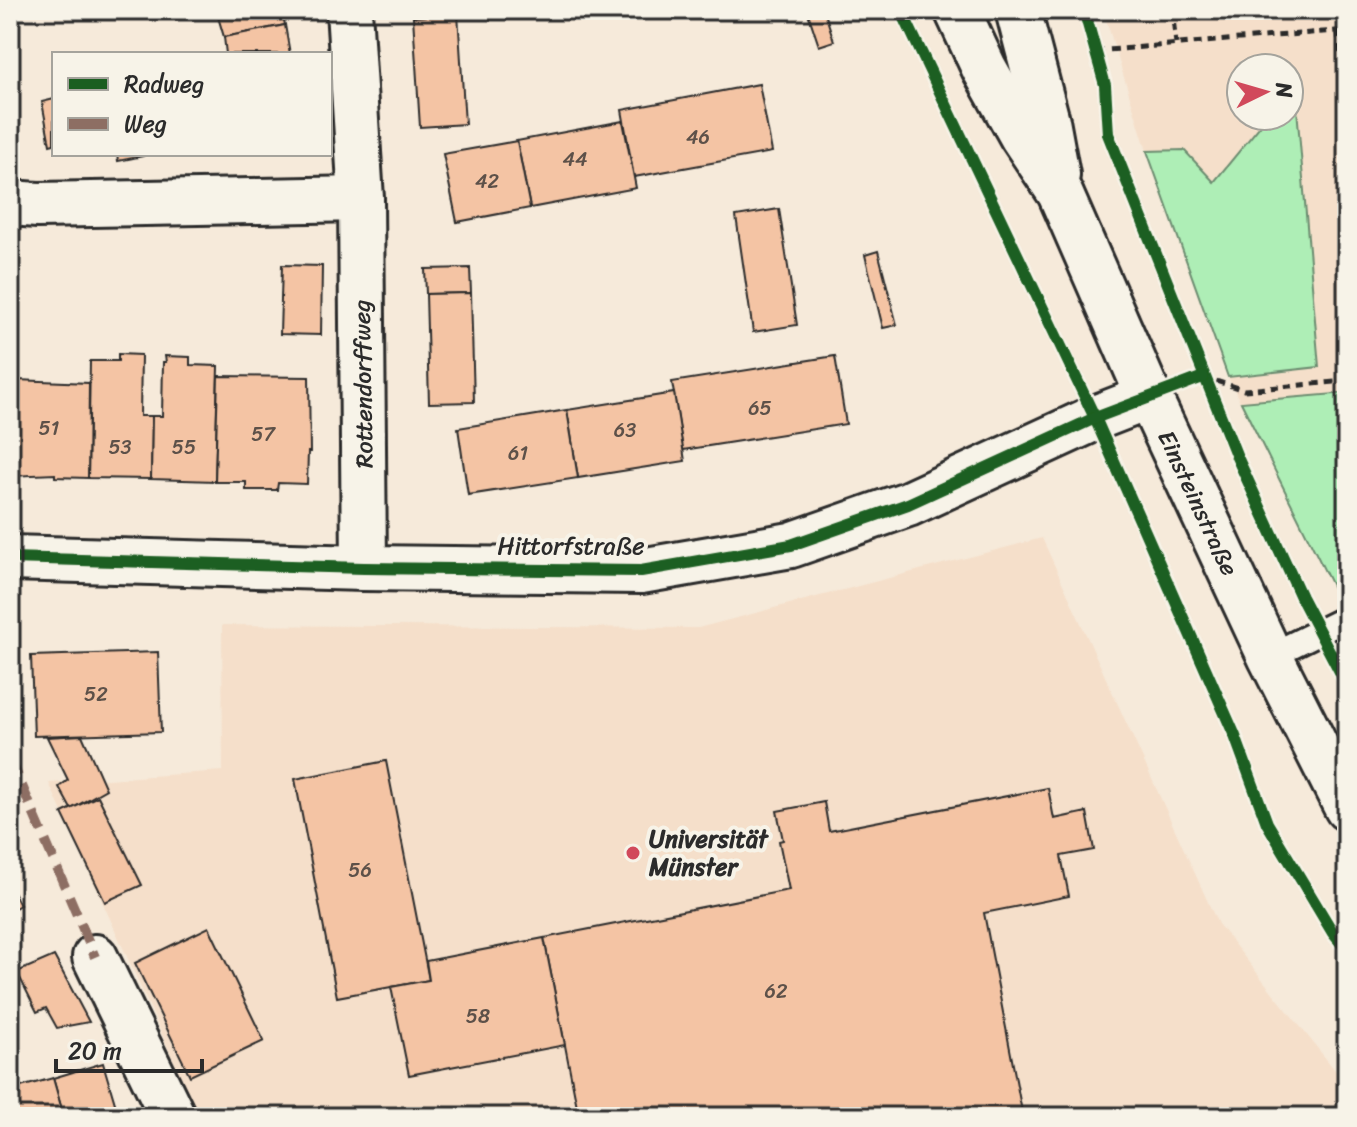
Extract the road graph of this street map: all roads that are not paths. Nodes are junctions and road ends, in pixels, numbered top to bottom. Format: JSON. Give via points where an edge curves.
{"nodes":[{"id":1,"x":349,"y":10,"type":"edge"},
{"id":2,"x":957,"y":10,"type":"edge"},
{"id":3,"x":1018,"y":10,"type":"edge"},
{"id":4,"x":1060,"y":193,"type":"junction"},
{"id":5,"x":361,"y":199,"type":"junction"},
{"id":6,"x":10,"y":203,"type":"edge"},
{"id":7,"x":1149,"y":397,"type":"junction"},
{"id":8,"x":10,"y":558,"type":"edge"},
{"id":9,"x":364,"y":568,"type":"junction"},
{"id":10,"x":1347,"y":618,"type":"edge"},
{"id":11,"x":1270,"y":656,"type":"junction"},
{"id":12,"x":1347,"y":808,"type":"edge"},
{"id":13,"x":95,"y":957,"type":"dead end"},
{"id":14,"x":173,"y":1117,"type":"edge"}],
"edges":[{"from":1,"to":5,"type":"street","name":"Rottendorffweg"},
{"from":2,"to":4,"type":"street","name":"Einsteinstraße","via":[[1022,136]]},
{"from":3,"to":4,"type":"street","name":"Einsteinstraße"},
{"from":4,"to":7,"type":"street","name":"Einsteinstraße"},
{"from":5,"to":6,"type":"street"},
{"from":5,"to":9,"type":"street","name":"Rottendorffweg"},
{"from":7,"to":9,"type":"street","name":"Hittorfstraße","via":[[908,504],[791,545],[641,571]]},
{"from":7,"to":11,"type":"street","name":"Einsteinstraße"},
{"from":8,"to":9,"type":"street","name":"Hittorfstraße"},
{"from":10,"to":11,"type":"lane"},
{"from":11,"to":12,"type":"street","name":"Einsteinstraße"},
{"from":13,"to":14,"type":"street"}]}
